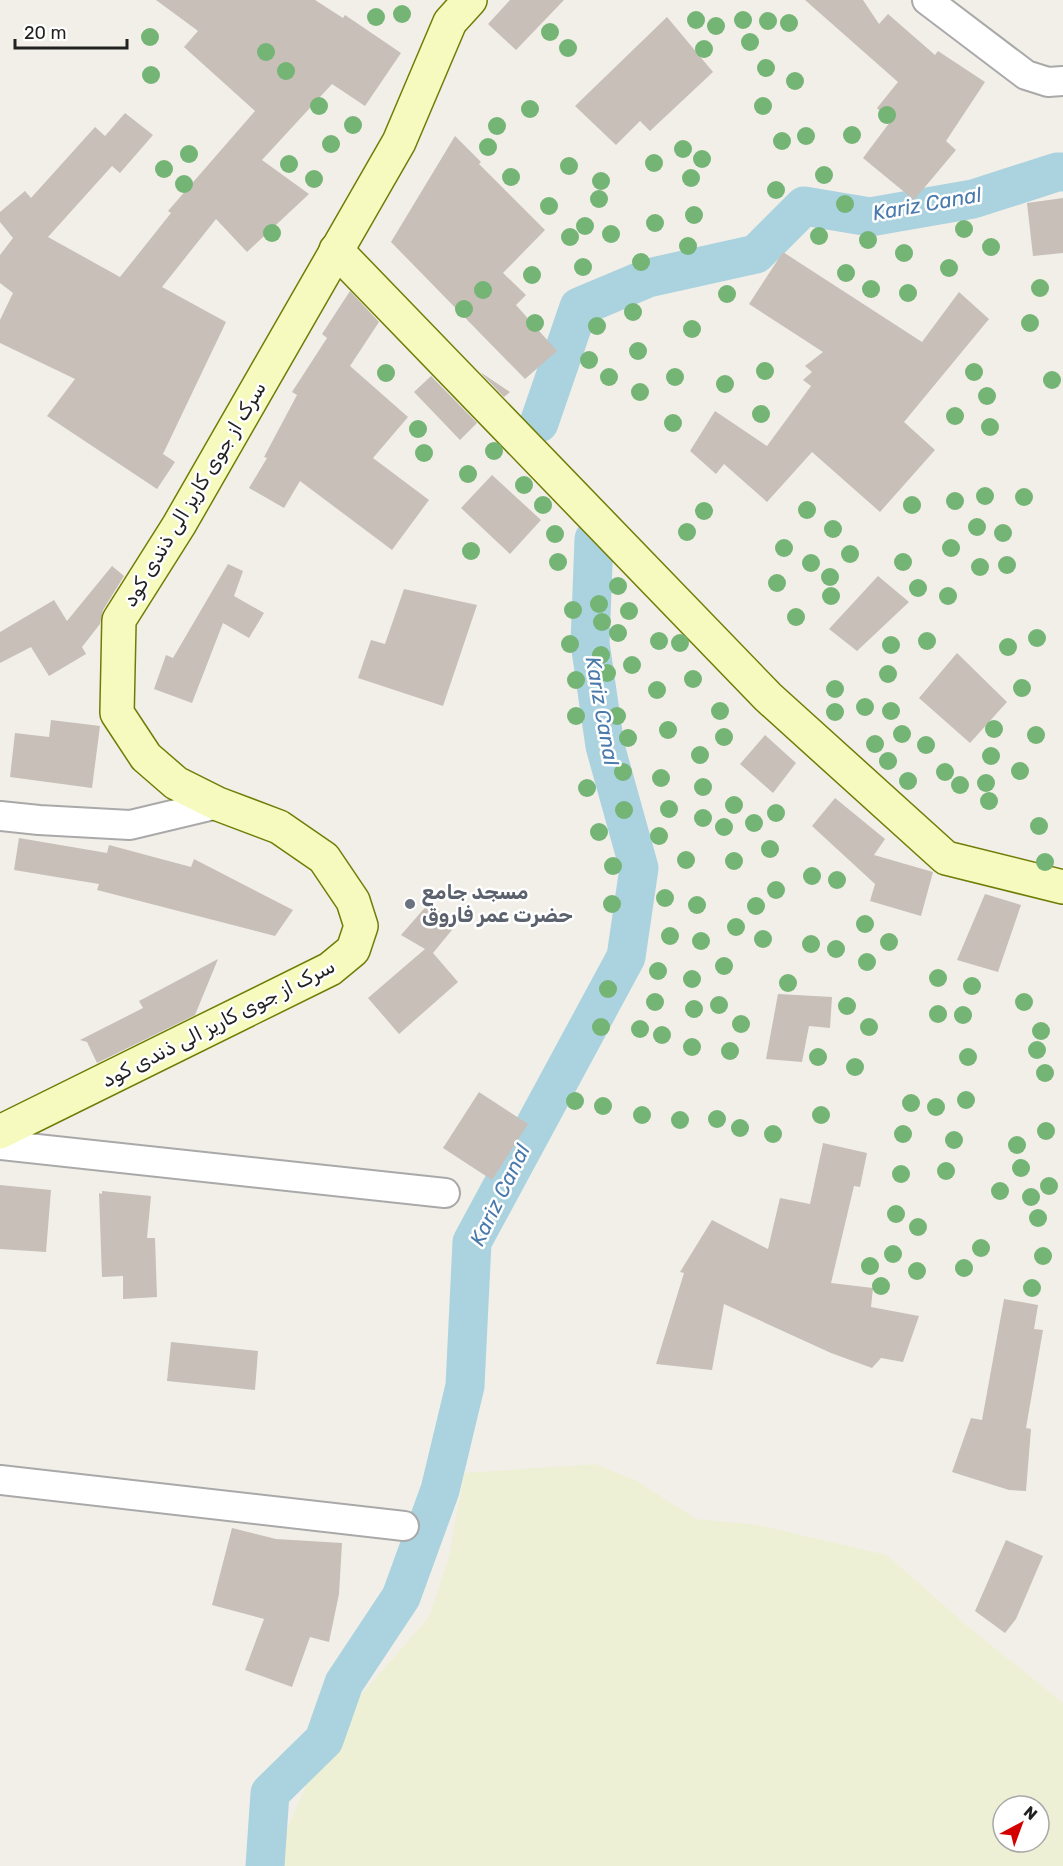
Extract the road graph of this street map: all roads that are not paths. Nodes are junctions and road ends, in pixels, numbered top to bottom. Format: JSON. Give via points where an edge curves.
{"nodes":[{"id":1,"x":470,"y":0,"type":"edge"},
{"id":2,"x":927,"y":0,"type":"edge"},
{"id":3,"x":1063,"y":81,"type":"edge"},
{"id":4,"x":336,"y":250,"type":"junction"},
{"id":5,"x":218,"y":804,"type":"junction"},
{"id":6,"x":0,"y":816,"type":"edge"},
{"id":7,"x":1063,"y":887,"type":"edge"},
{"id":8,"x":0,"y":1132,"type":"edge"},
{"id":9,"x":0,"y":1145,"type":"edge"},
{"id":10,"x":445,"y":1193,"type":"dead end"},
{"id":11,"x":0,"y":1480,"type":"edge"},
{"id":12,"x":404,"y":1526,"type":"dead end"}],
"edges":[{"from":1,"to":4,"type":"street","name":"سرک از جوی کاریز الی ذندی کود","via":[[450,22],[399,142]]},
{"from":2,"to":3,"type":"street","via":[[1026,75]]},
{"from":4,"to":5,"type":"street","name":"سرک از جوی کاریز الی ذندی کود","via":[[179,525],[119,620],[117,713],[146,757],[176,783]]},
{"from":4,"to":7,"type":"street","via":[[768,697],[946,858]]},
{"from":5,"to":6,"type":"street","via":[[130,825]]},
{"from":5,"to":8,"type":"street","name":"سرک از جوی کاریز الی ذندی کود","via":[[279,827],[324,858],[353,901],[361,926],[353,950],[330,969]]},
{"from":9,"to":10,"type":"street"},
{"from":11,"to":12,"type":"street"}]}
